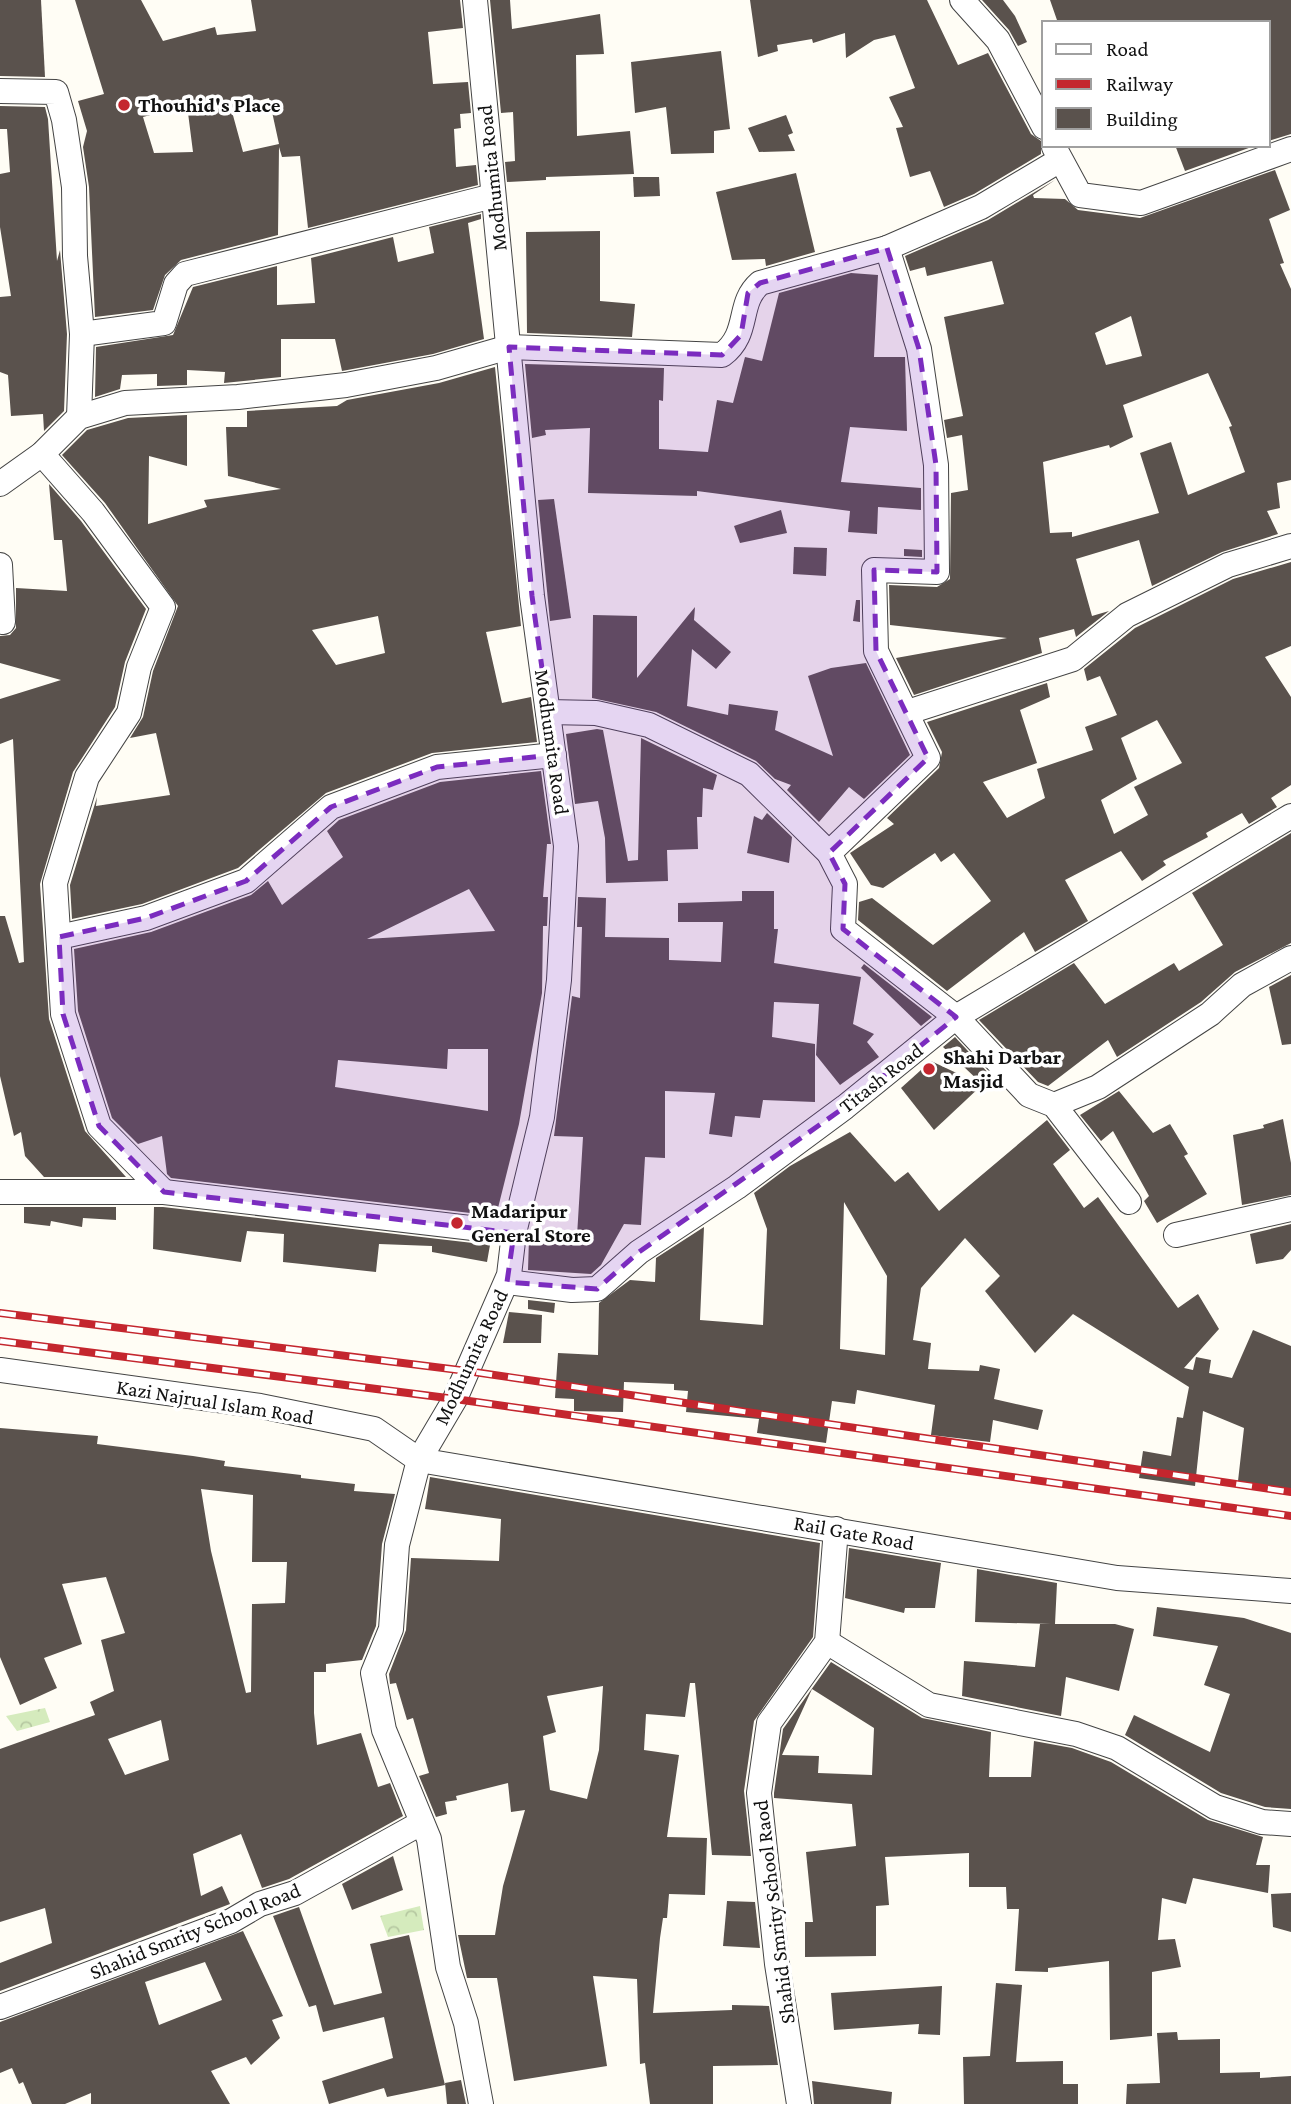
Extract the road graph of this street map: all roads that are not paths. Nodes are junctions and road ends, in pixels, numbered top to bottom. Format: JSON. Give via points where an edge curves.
{"nodes":[{"id":1,"x":475,"y":0,"type":"edge"},
{"id":2,"x":962,"y":0,"type":"edge"},
{"id":3,"x":0,"y":91,"type":"edge"},
{"id":4,"x":1042,"y":123,"type":"edge"},
{"id":5,"x":1291,"y":149,"type":"edge"},
{"id":6,"x":1057,"y":153,"type":"edge"},
{"id":7,"x":493,"y":196,"type":"junction"},
{"id":8,"x":887,"y":248,"type":"junction"},
{"id":9,"x":82,"y":334,"type":"junction"},
{"id":10,"x":509,"y":347,"type":"junction"},
{"id":11,"x":79,"y":417,"type":"junction"},
{"id":12,"x":42,"y":454,"type":"junction"},
{"id":13,"x":0,"y":484,"type":"edge"},
{"id":14,"x":1291,"y":547,"type":"edge"},
{"id":15,"x":0,"y":565,"type":"edge"},
{"id":16,"x":3,"y":622,"type":"dead end"},
{"id":17,"x":548,"y":712,"type":"junction"},
{"id":18,"x":908,"y":712,"type":"junction"},
{"id":19,"x":554,"y":755,"type":"junction"},
{"id":20,"x":1291,"y":816,"type":"edge"},
{"id":21,"x":829,"y":853,"type":"junction"},
{"id":22,"x":59,"y":937,"type":"junction"},
{"id":23,"x":1291,"y":958,"type":"edge"},
{"id":24,"x":956,"y":1017,"type":"junction"},
{"id":25,"x":1054,"y":1105,"type":"junction"},
{"id":26,"x":0,"y":1192,"type":"edge"},
{"id":27,"x":164,"y":1192,"type":"junction"},
{"id":28,"x":1129,"y":1202,"type":"dead end"},
{"id":29,"x":1291,"y":1209,"type":"edge"},
{"id":30,"x":514,"y":1233,"type":"junction"},
{"id":31,"x":1176,"y":1235,"type":"dead end"},
{"id":32,"x":507,"y":1282,"type":"junction"},
{"id":33,"x":0,"y":1370,"type":"edge"},
{"id":34,"x":419,"y":1460,"type":"junction"},
{"id":35,"x":836,"y":1529,"type":"junction"},
{"id":36,"x":1291,"y":1591,"type":"edge"},
{"id":37,"x":827,"y":1643,"type":"junction"},
{"id":38,"x":421,"y":1823,"type":"junction"},
{"id":39,"x":1291,"y":1824,"type":"edge"},
{"id":40,"x":0,"y":2007,"type":"edge"},
{"id":41,"x":481,"y":2104,"type":"edge"},
{"id":42,"x":799,"y":2104,"type":"edge"}],
"edges":[{"from":1,"to":7,"type":"street","name":"Modhumita Road"},
{"from":2,"to":4,"type":"street","via":[[998,40]]},
{"from":3,"to":9,"type":"street","via":[[56,92],[74,187]]},
{"from":5,"to":6,"type":"street","via":[[1141,203],[1080,195]]},
{"from":6,"to":8,"type":"street","via":[[981,207]]},
{"from":7,"to":9,"type":"street","via":[[185,274],[176,284],[164,323]]},
{"from":7,"to":10,"type":"street","name":"Modhumita Road"},
{"from":8,"to":10,"type":"street","via":[[760,282],[748,293],[741,335],[723,355]]},
{"from":8,"to":18,"type":"street","via":[[919,349],[936,465],[937,572],[874,570],[876,651]]},
{"from":9,"to":11,"type":"street"},
{"from":10,"to":11,"type":"street","via":[[436,368],[346,385],[125,403]]},
{"from":10,"to":17,"type":"street","name":"Modhumita Road","via":[[532,596]]},
{"from":11,"to":12,"type":"street"},
{"from":12,"to":13,"type":"street"},
{"from":12,"to":22,"type":"street","via":[[93,512],[163,607],[139,667],[129,713],[87,776],[55,883]]},
{"from":14,"to":18,"type":"street","via":[[1228,565],[1127,615],[1073,659]]},
{"from":15,"to":16,"type":"street"},
{"from":17,"to":19,"type":"street","name":"Modhumita Road"},
{"from":17,"to":21,"type":"street","via":[[596,713],[649,725],[704,751],[749,774]]},
{"from":18,"to":21,"type":"street","via":[[928,758]]},
{"from":19,"to":22,"type":"street","via":[[437,767],[331,807],[246,881],[146,918]]},
{"from":19,"to":30,"type":"street","name":"Modhumita Road","via":[[566,846],[559,980],[542,1117]]},
{"from":20,"to":24,"type":"street","name":"Titash Road"},
{"from":21,"to":24,"type":"street","via":[[845,884],[843,929]]},
{"from":22,"to":27,"type":"street","via":[[63,1014],[99,1126]]},
{"from":23,"to":25,"type":"street","via":[[1242,985],[1184,1032],[1098,1087]]},
{"from":24,"to":25,"type":"street","via":[[1029,1095]]},
{"from":24,"to":32,"type":"street","name":"Titash Road","via":[[845,1107],[639,1252],[597,1289]]},
{"from":25,"to":28,"type":"street"},
{"from":26,"to":27,"type":"street"},
{"from":27,"to":30,"type":"street"},
{"from":29,"to":31,"type":"street"},
{"from":30,"to":32,"type":"street","name":"Modhumita Road"},
{"from":32,"to":34,"type":"street","name":"Modhumita Road","via":[[456,1399]]},
{"from":33,"to":34,"type":"street","name":"Kazi Najrual Islam Road","via":[[260,1406],[374,1429]]},
{"from":34,"to":35,"type":"street","name":"Rail Gate Road"},
{"from":34,"to":38,"type":"street","via":[[397,1545],[391,1629],[373,1673],[384,1730]]},
{"from":35,"to":36,"type":"street","name":"Rail Gate Road","via":[[1117,1578]]},
{"from":35,"to":37,"type":"street"},
{"from":37,"to":39,"type":"street","via":[[929,1705],[1076,1734],[1117,1748],[1215,1807],[1262,1822]]},
{"from":37,"to":42,"type":"street","name":"Shahid Smrity School Raod","via":[[769,1723],[760,1793],[777,1964]]},
{"from":38,"to":40,"type":"street","name":"Shahid Smrity School Road","via":[[295,1893]]},
{"from":38,"to":41,"type":"street","via":[[429,1839],[448,1968],[466,2023]]}]}
